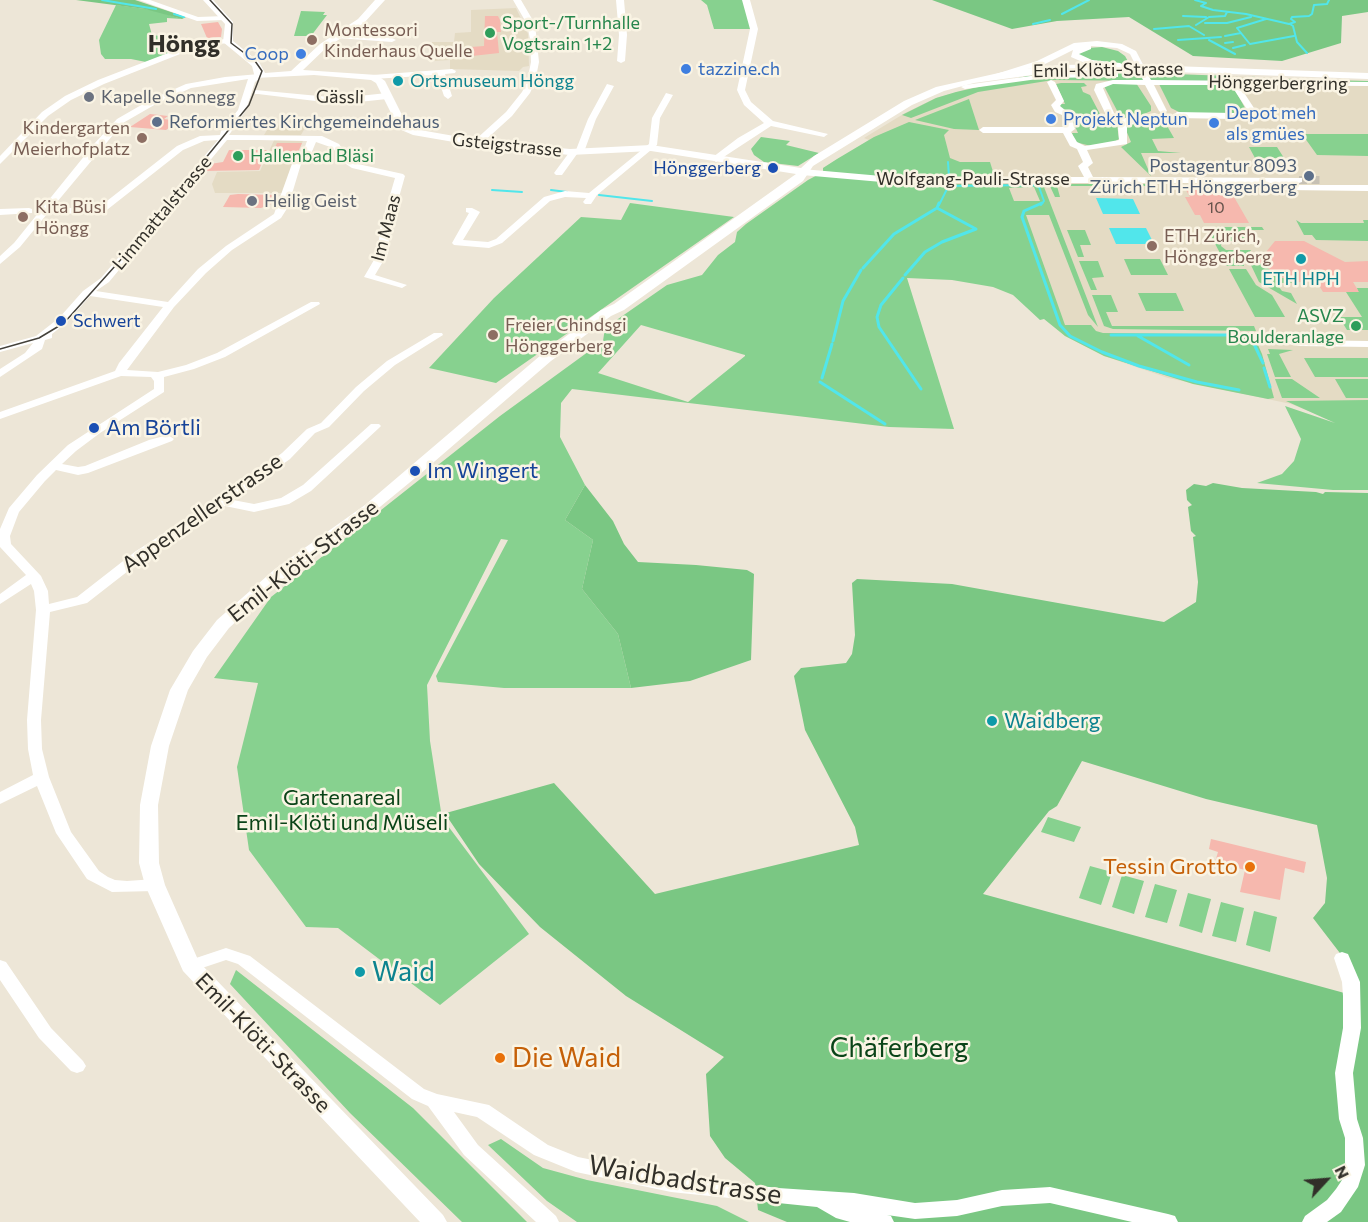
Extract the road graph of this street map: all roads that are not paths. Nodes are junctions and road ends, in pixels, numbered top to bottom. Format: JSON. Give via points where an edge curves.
{"nodes":[{"id":1,"x":143,"y":0,"type":"edge"},
{"id":2,"x":208,"y":0,"type":"edge"},
{"id":3,"x":380,"y":0,"type":"edge"},
{"id":4,"x":517,"y":0,"type":"edge"},
{"id":5,"x":620,"y":0,"type":"edge"},
{"id":6,"x":746,"y":0,"type":"edge"},
{"id":7,"x":225,"y":18,"type":"junction"},
{"id":8,"x":340,"y":36,"type":"junction"},
{"id":9,"x":392,"y":40,"type":"dead end"},
{"id":10,"x":228,"y":41,"type":"junction"},
{"id":11,"x":1134,"y":58,"type":"junction"},
{"id":12,"x":621,"y":60,"type":"dead end"},
{"id":13,"x":1176,"y":69,"type":"junction"},
{"id":14,"x":452,"y":71,"type":"dead end"},
{"id":15,"x":440,"y":72,"type":"junction"},
{"id":16,"x":293,"y":74,"type":"junction"},
{"id":17,"x":259,"y":76,"type":"junction"},
{"id":18,"x":989,"y":76,"type":"junction"},
{"id":19,"x":1368,"y":76,"type":"edge"},
{"id":20,"x":373,"y":77,"type":"junction"},
{"id":21,"x":1292,"y":77,"type":"junction"},
{"id":22,"x":1051,"y":82,"type":"dead end"},
{"id":23,"x":1233,"y":82,"type":"junction"},
{"id":24,"x":1368,"y":84,"type":"edge"},
{"id":25,"x":610,"y":86,"type":"dead end"},
{"id":26,"x":964,"y":87,"type":"junction"},
{"id":27,"x":1150,"y":89,"type":"junction"},
{"id":28,"x":258,"y":92,"type":"junction"},
{"id":29,"x":669,"y":94,"type":"dead end"},
{"id":30,"x":387,"y":96,"type":"junction"},
{"id":31,"x":448,"y":96,"type":"dead end"},
{"id":32,"x":248,"y":105,"type":"junction"},
{"id":33,"x":1159,"y":113,"type":"junction"},
{"id":34,"x":1131,"y":121,"type":"junction"},
{"id":35,"x":770,"y":123,"type":"junction"},
{"id":36,"x":983,"y":130,"type":"dead end"},
{"id":37,"x":1066,"y":130,"type":"junction"},
{"id":38,"x":824,"y":134,"type":"dead end"},
{"id":39,"x":225,"y":136,"type":"junction"},
{"id":40,"x":316,"y":138,"type":"junction"},
{"id":41,"x":477,"y":143,"type":"junction"},
{"id":42,"x":651,"y":147,"type":"junction"},
{"id":43,"x":1088,"y":148,"type":"dead end"},
{"id":44,"x":577,"y":152,"type":"junction"},
{"id":45,"x":716,"y":159,"type":"junction"},
{"id":46,"x":0,"y":161,"type":"edge"},
{"id":47,"x":802,"y":172,"type":"junction"},
{"id":48,"x":560,"y":173,"type":"dead end"},
{"id":49,"x":1090,"y":180,"type":"junction"},
{"id":50,"x":1253,"y":180,"type":"junction"},
{"id":51,"x":1299,"y":180,"type":"tunnel mouth"},
{"id":52,"x":1322,"y":180,"type":"tunnel mouth"},
{"id":53,"x":1368,"y":180,"type":"edge"},
{"id":54,"x":1368,"y":188,"type":"edge"},
{"id":55,"x":469,"y":210,"type":"dead end"},
{"id":56,"x":29,"y":211,"type":"dead end"},
{"id":57,"x":44,"y":211,"type":"junction"},
{"id":58,"x":0,"y":212,"type":"edge"},
{"id":59,"x":0,"y":247,"type":"edge"},
{"id":60,"x":12,"y":250,"type":"junction"},
{"id":61,"x":0,"y":261,"type":"edge"},
{"id":62,"x":402,"y":285,"type":"dead end"},
{"id":63,"x":93,"y":291,"type":"junction"},
{"id":64,"x":315,"y":303,"type":"dead end"},
{"id":65,"x":170,"y":305,"type":"junction"},
{"id":66,"x":438,"y":335,"type":"dead end"},
{"id":67,"x":1257,"y":336,"type":"dead end"},
{"id":68,"x":40,"y":338,"type":"junction"},
{"id":69,"x":1368,"y":344,"type":"edge"},
{"id":70,"x":0,"y":349,"type":"edge"},
{"id":71,"x":120,"y":373,"type":"junction"},
{"id":72,"x":0,"y":374,"type":"edge"},
{"id":73,"x":158,"y":375,"type":"junction"},
{"id":74,"x":0,"y":416,"type":"edge"},
{"id":75,"x":375,"y":426,"type":"dead end"},
{"id":76,"x":168,"y":439,"type":"dead end"},
{"id":77,"x":54,"y":466,"type":"junction"},
{"id":78,"x":224,"y":501,"type":"junction"},
{"id":79,"x":2,"y":547,"type":"edge"},
{"id":80,"x":34,"y":576,"type":"junction"},
{"id":81,"x":0,"y":600,"type":"edge"},
{"id":82,"x":43,"y":610,"type":"junction"},
{"id":83,"x":40,"y":777,"type":"junction"},
{"id":84,"x":0,"y":799,"type":"edge"},
{"id":85,"x":155,"y":885,"type":"junction"},
{"id":86,"x":1342,"y":958,"type":"dead end"},
{"id":87,"x":0,"y":966,"type":"edge"},
{"id":88,"x":190,"y":966,"type":"junction"},
{"id":89,"x":77,"y":1066,"type":"dead end"},
{"id":90,"x":435,"y":1101,"type":"junction"},
{"id":91,"x":820,"y":1198,"type":"junction"},
{"id":92,"x":435,"y":1222,"type":"edge"},
{"id":93,"x":549,"y":1222,"type":"edge"},
{"id":94,"x":884,"y":1222,"type":"edge"},
{"id":95,"x":1168,"y":1222,"type":"edge"},
{"id":96,"x":1312,"y":1222,"type":"edge"}],
"edges":[{"from":1,"to":7,"type":"street","via":[[199,23]]},
{"from":2,"to":7,"type":"street"},
{"from":3,"to":8,"type":"street"},
{"from":4,"to":41,"type":"street","via":[[531,24],[534,39],[531,82],[509,114]]},
{"from":5,"to":12,"type":"street"},
{"from":6,"to":35,"type":"street","via":[[754,29],[741,90],[747,103]]},
{"from":7,"to":10,"type":"street","via":[[231,25]]},
{"from":8,"to":9,"type":"street"},
{"from":8,"to":16,"type":"street"},
{"from":10,"to":17,"type":"street","via":[[256,64]]},
{"from":10,"to":46,"type":"street","via":[[203,39],[68,98],[45,114]]},
{"from":11,"to":13,"type":"street","via":[[1107,47],[1089,46],[1074,52],[1090,62]]},
{"from":11,"to":18,"type":"street","via":[[1133,53],[1119,46],[1089,43],[1027,67]]},
{"from":11,"to":27,"type":"street"},
{"from":13,"to":18,"type":"street","name":"Emil-Klöti-Strasse","via":[[1062,68]]},
{"from":13,"to":19,"type":"street","name":"Emil-Klöti-Strasse"},
{"from":14,"to":15,"type":"street"},
{"from":15,"to":20,"type":"street"},
{"from":15,"to":31,"type":"street"},
{"from":16,"to":17,"type":"street"},
{"from":16,"to":20,"type":"street"},
{"from":17,"to":28,"type":"street"},
{"from":17,"to":32,"type":"street","via":[[251,81]]},
{"from":17,"to":57,"type":"street","via":[[189,86],[130,114],[112,129]]},
{"from":18,"to":47,"type":"street","name":"Emil-Klöti-Strasse","via":[[940,89],[908,103],[818,158]]},
{"from":19,"to":21,"type":"street","name":"Emil-Klöti-Strasse"},
{"from":20,"to":30,"type":"street","name":"Gsteigstrasse","via":[[380,81]]},
{"from":21,"to":26,"type":"street","name":"Emil-Klöti-Strasse","via":[[1074,71],[1020,75]]},
{"from":21,"to":27,"type":"street","via":[[1168,76]]},
{"from":22,"to":37,"type":"street","via":[[1060,101],[1055,105],[1066,114],[1071,129]]},
{"from":23,"to":24,"type":"street","name":"Hönggerbergring"},
{"from":23,"to":33,"type":"street","via":[[1250,108],[1246,113]]},
{"from":23,"to":34,"type":"street","name":"Hönggerbergring","via":[[1109,82],[1099,86],[1110,115]]},
{"from":25,"to":44,"type":"street"},
{"from":26,"to":27,"type":"street","via":[[1071,74],[1121,76]]},
{"from":26,"to":47,"type":"street","name":"Emil-Klöti-Strasse","via":[[910,108]]},
{"from":27,"to":33,"type":"street"},
{"from":28,"to":30,"type":"street","name":"Gässli","via":[[335,100]]},
{"from":28,"to":32,"type":"street"},
{"from":29,"to":42,"type":"street","via":[[656,118]]},
{"from":30,"to":41,"type":"street","name":"Gsteigstrasse","via":[[406,129]]},
{"from":32,"to":39,"type":"street","name":"Limmattalstrasse","via":[[250,111],[233,133]]},
{"from":33,"to":34,"type":"street"},
{"from":34,"to":43,"type":"street","via":[[1122,128],[1124,142]]},
{"from":35,"to":38,"type":"street"},
{"from":35,"to":45,"type":"street"},
{"from":36,"to":37,"type":"street"},
{"from":37,"to":49,"type":"street","via":[[1072,144],[1081,148]]},
{"from":39,"to":40,"type":"street"},
{"from":39,"to":57,"type":"street","via":[[202,138],[180,148],[100,211]]},
{"from":39,"to":63,"type":"street","name":"Limmattalstrasse"},
{"from":40,"to":62,"type":"street","name":"Im Maas","via":[[336,146],[355,166],[400,177],[383,253],[369,277]]},
{"from":40,"to":65,"type":"street","via":[[304,161],[297,161],[278,216],[218,258]]},
{"from":41,"to":44,"type":"street","name":"Gsteigstrasse"},
{"from":42,"to":44,"type":"street","name":"Gsteigstrasse"},
{"from":42,"to":45,"type":"street","name":"Gsteigstrasse"},
{"from":42,"to":55,"type":"street","via":[[590,199],[565,194],[547,199],[499,241],[489,245],[457,243],[475,212]]},
{"from":44,"to":48,"type":"street"},
{"from":45,"to":47,"type":"street","name":"Gsteigstrasse"},
{"from":47,"to":49,"type":"street","name":"Wolfgang-Pauli-Strasse","via":[[893,180]]},
{"from":47,"to":85,"type":"street","name":"Emil-Klöti-Strasse","via":[[611,306],[370,508],[281,572],[223,624],[199,654],[179,690],[160,746],[149,806],[149,863]]},
{"from":49,"to":50,"type":"street","name":"Wolfgang-Pauli-Strasse"},
{"from":50,"to":51,"type":"street","name":"Wolfgang-Pauli-Strasse"},
{"from":50,"to":54,"type":"street","name":"Wolfgang-Pauli-Strasse","via":[[1278,188]]},
{"from":52,"to":53,"type":"street"},
{"from":56,"to":58,"type":"street"},
{"from":57,"to":60,"type":"street"},
{"from":59,"to":60,"type":"street"},
{"from":60,"to":61,"type":"street"},
{"from":63,"to":65,"type":"street"},
{"from":63,"to":68,"type":"street","name":"Limmattalstrasse","via":[[66,327]]},
{"from":64,"to":73,"type":"street","via":[[221,354]]},
{"from":65,"to":71,"type":"street"},
{"from":66,"to":78,"type":"street","name":"Appenzellerstrasse","via":[[391,363],[360,388],[325,425],[311,431],[286,456]]},
{"from":67,"to":69,"type":"street","via":[[1300,343]]},
{"from":68,"to":70,"type":"street","name":"Limmattalstrasse"},
{"from":68,"to":72,"type":"street","via":[[38,347]]},
{"from":71,"to":73,"type":"street"},
{"from":71,"to":74,"type":"street"},
{"from":73,"to":77,"type":"street","via":[[160,390],[96,430]]},
{"from":75,"to":78,"type":"street","via":[[307,488],[285,501],[254,508]]},
{"from":76,"to":77,"type":"street","via":[[88,469]]},
{"from":77,"to":79,"type":"street","via":[[13,511]]},
{"from":78,"to":82,"type":"street","name":"Appenzellerstrasse","via":[[141,554],[82,600]]},
{"from":79,"to":80,"type":"street"},
{"from":80,"to":81,"type":"street"},
{"from":80,"to":82,"type":"street"},
{"from":82,"to":83,"type":"street","via":[[34,720]]},
{"from":83,"to":84,"type":"street"},
{"from":83,"to":85,"type":"street","via":[[64,833],[93,874],[112,885]]},
{"from":85,"to":88,"type":"street","name":"Emil-Klöti-Strasse"},
{"from":86,"to":96,"type":"street","via":[[1352,996],[1352,1028],[1344,1073],[1355,1165],[1343,1195]]},
{"from":87,"to":89,"type":"street","via":[[45,1033]]},
{"from":88,"to":90,"type":"street","name":"Waidbadstrasse","via":[[226,954],[244,960],[418,1094]]},
{"from":88,"to":92,"type":"street","name":"Emil-Klöti-Strasse"},
{"from":90,"to":91,"type":"street","name":"Waidbadstrasse","via":[[482,1110],[541,1150],[576,1164],[671,1184]]},
{"from":90,"to":93,"type":"street","via":[[471,1150]]},
{"from":91,"to":94,"type":"street","via":[[843,1212]]},
{"from":91,"to":95,"type":"street","name":"Waidbadstrasse","via":[[915,1211],[1050,1195]]}]}
